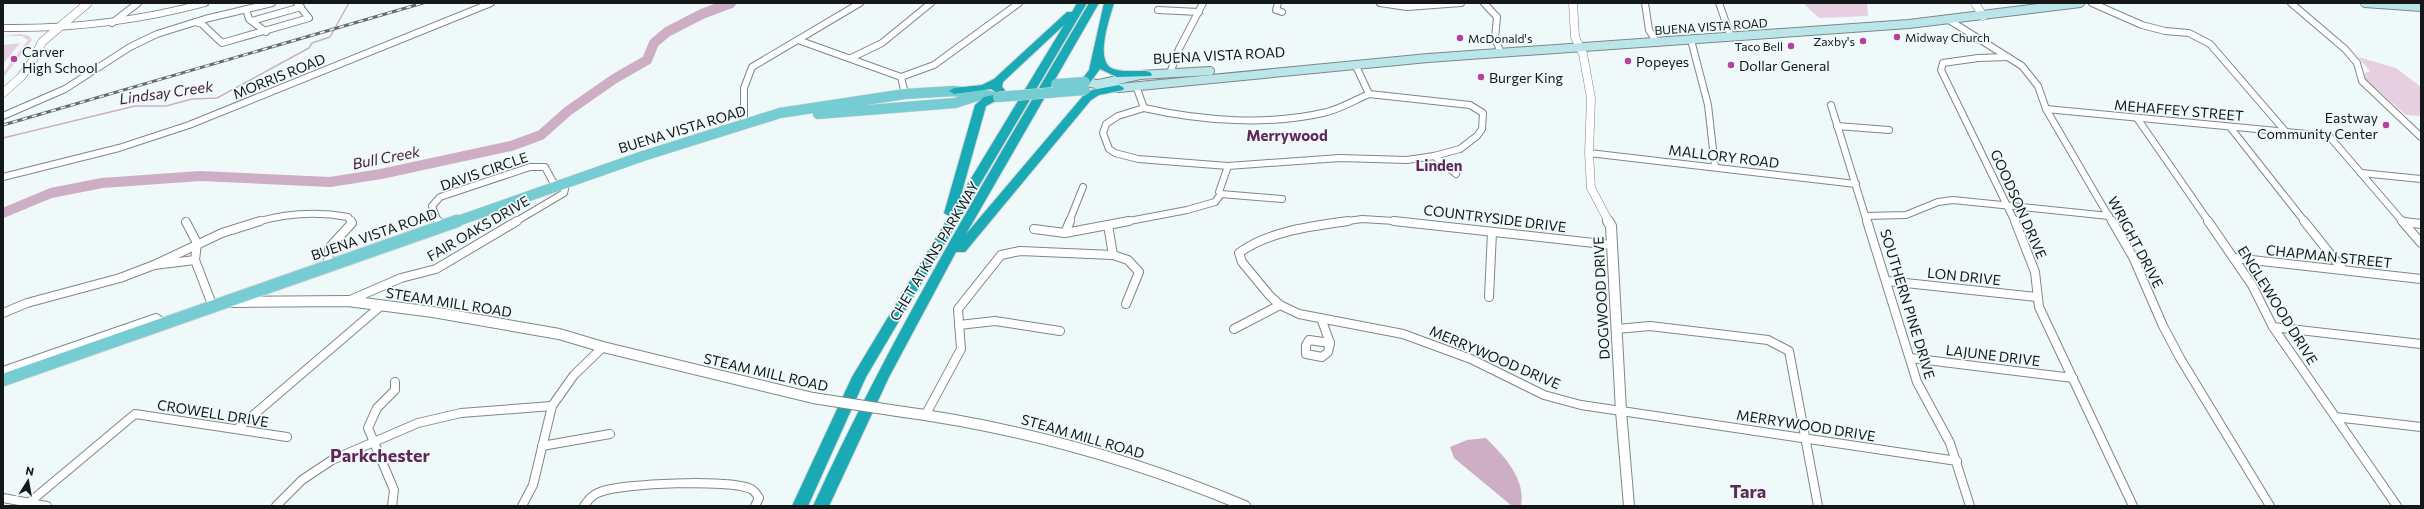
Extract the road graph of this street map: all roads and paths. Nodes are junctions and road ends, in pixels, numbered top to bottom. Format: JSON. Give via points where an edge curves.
{"nodes":[{"id":1,"x":88,"y":3,"type":"edge"},
{"id":2,"x":138,"y":3,"type":"edge"},
{"id":3,"x":188,"y":3,"type":"edge"},
{"id":4,"x":205,"y":3,"type":"edge"},
{"id":5,"x":272,"y":3,"type":"edge"},
{"id":6,"x":490,"y":3,"type":"edge"},
{"id":7,"x":860,"y":3,"type":"edge"},
{"id":8,"x":931,"y":3,"type":"edge"},
{"id":9,"x":1019,"y":3,"type":"edge"},
{"id":10,"x":1082,"y":3,"type":"edge"},
{"id":11,"x":1094,"y":3,"type":"edge"},
{"id":12,"x":1109,"y":3,"type":"edge"},
{"id":13,"x":1203,"y":3,"type":"edge"},
{"id":14,"x":1278,"y":3,"type":"edge"},
{"id":15,"x":1380,"y":3,"type":"edge"},
{"id":16,"x":1461,"y":3,"type":"edge"},
{"id":17,"x":1484,"y":3,"type":"edge"},
{"id":18,"x":1572,"y":3,"type":"edge"},
{"id":19,"x":1645,"y":3,"type":"edge"},
{"id":20,"x":1719,"y":3,"type":"edge"},
{"id":21,"x":1975,"y":3,"type":"edge"},
{"id":22,"x":2080,"y":3,"type":"edge"},
{"id":23,"x":2092,"y":3,"type":"edge"},
{"id":24,"x":2291,"y":3,"type":"edge"},
{"id":25,"x":2365,"y":3,"type":"edge"},
{"id":26,"x":1429,"y":4,"type":"edge"},
{"id":27,"x":299,"y":5,"type":"edge"},
{"id":28,"x":2421,"y":7,"type":"edge"},
{"id":29,"x":246,"y":9,"type":"junction"},
{"id":30,"x":1158,"y":10,"type":"dead end"},
{"id":31,"x":180,"y":11,"type":"junction"},
{"id":32,"x":1199,"y":12,"type":"junction"},
{"id":33,"x":1282,"y":12,"type":"dead end"},
{"id":34,"x":1983,"y":16,"type":"junction"},
{"id":35,"x":1949,"y":20,"type":"junction"},
{"id":36,"x":252,"y":21,"type":"junction"},
{"id":37,"x":195,"y":22,"type":"junction"},
{"id":38,"x":112,"y":24,"type":"junction"},
{"id":39,"x":58,"y":27,"type":"junction"},
{"id":40,"x":3,"y":28,"type":"edge"},
{"id":41,"x":266,"y":32,"type":"junction"},
{"id":42,"x":1731,"y":37,"type":"junction"},
{"id":43,"x":798,"y":40,"type":"junction"},
{"id":44,"x":1691,"y":40,"type":"junction"},
{"id":45,"x":1657,"y":42,"type":"junction"},
{"id":46,"x":1579,"y":48,"type":"junction"},
{"id":47,"x":1501,"y":53,"type":"junction"},
{"id":48,"x":1098,"y":57,"type":"junction"},
{"id":49,"x":2008,"y":57,"type":"junction"},
{"id":50,"x":851,"y":58,"type":"junction"},
{"id":51,"x":1355,"y":64,"type":"junction"},
{"id":52,"x":1344,"y":65,"type":"junction"},
{"id":53,"x":1170,"y":73,"type":"junction"},
{"id":54,"x":1146,"y":74,"type":"junction"},
{"id":55,"x":901,"y":77,"type":"junction"},
{"id":56,"x":1097,"y":84,"type":"junction"},
{"id":57,"x":1085,"y":86,"type":"junction"},
{"id":58,"x":1136,"y":86,"type":"junction"},
{"id":59,"x":1119,"y":88,"type":"junction"},
{"id":60,"x":999,"y":89,"type":"junction"},
{"id":61,"x":954,"y":91,"type":"junction"},
{"id":62,"x":3,"y":93,"type":"edge"},
{"id":63,"x":905,"y":94,"type":"junction"},
{"id":64,"x":1369,"y":94,"type":"junction"},
{"id":65,"x":980,"y":95,"type":"junction"},
{"id":66,"x":1831,"y":105,"type":"dead end"},
{"id":67,"x":1144,"y":108,"type":"junction"},
{"id":68,"x":2046,"y":109,"type":"junction"},
{"id":69,"x":3,"y":116,"type":"edge"},
{"id":70,"x":2137,"y":118,"type":"junction"},
{"id":71,"x":758,"y":122,"type":"junction"},
{"id":72,"x":744,"y":126,"type":"junction"},
{"id":73,"x":1837,"y":126,"type":"junction"},
{"id":74,"x":2230,"y":127,"type":"junction"},
{"id":75,"x":1889,"y":130,"type":"dead end"},
{"id":76,"x":2286,"y":132,"type":"junction"},
{"id":77,"x":2421,"y":137,"type":"edge"},
{"id":78,"x":1589,"y":153,"type":"junction"},
{"id":79,"x":1434,"y":156,"type":"junction"},
{"id":80,"x":1228,"y":166,"type":"junction"},
{"id":81,"x":1715,"y":167,"type":"junction"},
{"id":82,"x":2361,"y":173,"type":"junction"},
{"id":83,"x":1456,"y":174,"type":"dead end"},
{"id":84,"x":3,"y":177,"type":"edge"},
{"id":85,"x":2421,"y":179,"type":"edge"},
{"id":86,"x":1856,"y":184,"type":"junction"},
{"id":87,"x":559,"y":186,"type":"junction"},
{"id":88,"x":1083,"y":187,"type":"dead end"},
{"id":89,"x":1221,"y":194,"type":"junction"},
{"id":90,"x":1282,"y":199,"type":"dead end"},
{"id":91,"x":2008,"y":205,"type":"junction"},
{"id":92,"x":1866,"y":216,"type":"junction"},
{"id":93,"x":2109,"y":216,"type":"junction"},
{"id":94,"x":1375,"y":219,"type":"joint"},
{"id":95,"x":186,"y":222,"type":"dead end"},
{"id":96,"x":2404,"y":222,"type":"junction"},
{"id":97,"x":2421,"y":224,"type":"edge"},
{"id":98,"x":1108,"y":225,"type":"junction"},
{"id":99,"x":440,"y":226,"type":"junction"},
{"id":100,"x":1034,"y":229,"type":"dead end"},
{"id":101,"x":1492,"y":232,"type":"junction"},
{"id":102,"x":1065,"y":233,"type":"junction"},
{"id":103,"x":2421,"y":242,"type":"edge"},
{"id":104,"x":197,"y":243,"type":"junction"},
{"id":105,"x":1612,"y":245,"type":"junction"},
{"id":106,"x":1113,"y":255,"type":"junction"},
{"id":107,"x":2234,"y":258,"type":"junction"},
{"id":108,"x":195,"y":260,"type":"junction"},
{"id":109,"x":154,"y":265,"type":"junction"},
{"id":110,"x":328,"y":265,"type":"junction"},
{"id":111,"x":2343,"y":270,"type":"junction"},
{"id":112,"x":939,"y":273,"type":"junction"},
{"id":113,"x":917,"y":279,"type":"junction"},
{"id":114,"x":2421,"y":279,"type":"edge"},
{"id":115,"x":1887,"y":281,"type":"junction"},
{"id":116,"x":260,"y":291,"type":"junction"},
{"id":117,"x":1489,"y":297,"type":"dead end"},
{"id":118,"x":2037,"y":297,"type":"junction"},
{"id":119,"x":273,"y":301,"type":"junction"},
{"id":120,"x":348,"y":302,"type":"junction"},
{"id":121,"x":226,"y":303,"type":"junction"},
{"id":122,"x":1126,"y":304,"type":"dead end"},
{"id":123,"x":382,"y":305,"type":"junction"},
{"id":124,"x":1280,"y":305,"type":"junction"},
{"id":125,"x":213,"y":307,"type":"junction"},
{"id":126,"x":3,"y":313,"type":"edge"},
{"id":127,"x":1321,"y":318,"type":"junction"},
{"id":128,"x":164,"y":325,"type":"junction"},
{"id":129,"x":959,"y":325,"type":"junction"},
{"id":130,"x":2273,"y":327,"type":"junction"},
{"id":131,"x":1234,"y":329,"type":"dead end"},
{"id":132,"x":1617,"y":329,"type":"junction"},
{"id":133,"x":1060,"y":331,"type":"dead end"},
{"id":134,"x":1330,"y":343,"type":"dead end"},
{"id":135,"x":2421,"y":344,"type":"edge"},
{"id":136,"x":603,"y":348,"type":"junction"},
{"id":137,"x":1910,"y":358,"type":"junction"},
{"id":138,"x":3,"y":371,"type":"edge"},
{"id":139,"x":2073,"y":378,"type":"junction"},
{"id":140,"x":3,"y":380,"type":"edge"},
{"id":141,"x":394,"y":382,"type":"dead end"},
{"id":142,"x":552,"y":406,"type":"junction"},
{"id":143,"x":1621,"y":410,"type":"junction"},
{"id":144,"x":926,"y":414,"type":"junction"},
{"id":145,"x":2335,"y":417,"type":"junction"},
{"id":146,"x":2421,"y":427,"type":"edge"},
{"id":147,"x":237,"y":429,"type":"junction"},
{"id":148,"x":610,"y":434,"type":"dead end"},
{"id":149,"x":287,"y":437,"type":"dead end"},
{"id":150,"x":1806,"y":438,"type":"junction"},
{"id":151,"x":374,"y":441,"type":"junction"},
{"id":152,"x":542,"y":446,"type":"junction"},
{"id":153,"x":1956,"y":461,"type":"junction"},
{"id":154,"x":3,"y":498,"type":"edge"},
{"id":155,"x":27,"y":504,"type":"edge"},
{"id":156,"x":47,"y":506,"type":"edge"},
{"id":157,"x":276,"y":506,"type":"edge"},
{"id":158,"x":392,"y":506,"type":"edge"},
{"id":159,"x":522,"y":506,"type":"edge"},
{"id":160,"x":584,"y":506,"type":"edge"},
{"id":161,"x":755,"y":506,"type":"edge"},
{"id":162,"x":800,"y":506,"type":"edge"},
{"id":163,"x":821,"y":506,"type":"edge"},
{"id":164,"x":1245,"y":506,"type":"edge"},
{"id":165,"x":1629,"y":506,"type":"edge"},
{"id":166,"x":1818,"y":506,"type":"edge"},
{"id":167,"x":1970,"y":506,"type":"edge"},
{"id":168,"x":2133,"y":506,"type":"edge"},
{"id":169,"x":2270,"y":506,"type":"edge"},
{"id":170,"x":2397,"y":506,"type":"edge"}],
"edges":[{"from":1,"to":39,"type":"street"},
{"from":2,"to":38,"type":"street"},
{"from":3,"to":31,"type":"street"},
{"from":4,"to":31,"type":"street"},
{"from":5,"to":29,"type":"street"},
{"from":6,"to":84,"type":"street","name":"MORRIS ROAD","via":[[189,125],[119,148]]},
{"from":7,"to":43,"type":"street"},
{"from":8,"to":50,"type":"street","via":[[882,43]]},
{"from":9,"to":55,"type":"street","via":[[934,65]]},
{"from":10,"to":60,"type":"highway"},
{"from":10,"to":113,"type":"highway","name":"CHET ATKINS PARKWAY"},
{"from":11,"to":112,"type":"highway","name":"CHET ATKINS PARKWAY"},
{"from":12,"to":48,"type":"highway","via":[[1099,41]]},
{"from":13,"to":32,"type":"street"},
{"from":14,"to":33,"type":"street","via":[[1276,10]]},
{"from":15,"to":26,"type":"street","via":[[1407,7]]},
{"from":16,"to":26,"type":"street"},
{"from":17,"to":47,"type":"street","via":[[1497,17],[1495,38]]},
{"from":18,"to":46,"type":"street","name":"DOGWOOD DRIVE","via":[[1575,37]]},
{"from":19,"to":45,"type":"street","via":[[1649,30]]},
{"from":20,"to":42,"type":"street"},
{"from":21,"to":34,"type":"street"},
{"from":22,"to":34,"type":"main road","name":"BUENA VISTA ROAD"},
{"from":23,"to":76,"type":"street","via":[[2142,25],[2189,34],[2205,40]]},
{"from":24,"to":77,"type":"street","via":[[2345,49],[2357,63],[2362,81]]},
{"from":25,"to":28,"type":"main road"},
{"from":27,"to":36,"type":"street"},
{"from":27,"to":41,"type":"street","via":[[309,18]]},
{"from":29,"to":36,"type":"street"},
{"from":29,"to":37,"type":"street"},
{"from":30,"to":32,"type":"street"},
{"from":31,"to":38,"type":"street"},
{"from":32,"to":53,"type":"street","via":[[1172,63]]},
{"from":34,"to":35,"type":"main road","name":"BUENA VISTA ROAD"},
{"from":35,"to":42,"type":"main road","name":"BUENA VISTA ROAD"},
{"from":35,"to":49,"type":"street","name":"WRIGHT DRIVE"},
{"from":36,"to":41,"type":"street"},
{"from":37,"to":41,"type":"street","via":[[202,24],[222,43]]},
{"from":37,"to":69,"type":"street","via":[[141,41],[56,94]]},
{"from":38,"to":39,"type":"street"},
{"from":39,"to":40,"type":"street"},
{"from":39,"to":62,"type":"street","via":[[42,42],[21,78]]},
{"from":42,"to":44,"type":"main road","name":"BUENA VISTA ROAD"},
{"from":43,"to":50,"type":"street"},
{"from":43,"to":72,"type":"street","via":[[761,61],[746,76]]},
{"from":44,"to":45,"type":"main road","name":"BUENA VISTA ROAD"},
{"from":44,"to":81,"type":"street","via":[[1708,105]]},
{"from":45,"to":46,"type":"main road","name":"BUENA VISTA ROAD"},
{"from":46,"to":47,"type":"main road","name":"BUENA VISTA ROAD"},
{"from":46,"to":78,"type":"street","name":"DOGWOOD DRIVE","via":[[1583,54],[1591,98]]},
{"from":47,"to":51,"type":"main road","name":"BUENA VISTA ROAD"},
{"from":48,"to":54,"type":"highway","via":[[1105,69],[1110,72]]},
{"from":48,"to":57,"type":"highway","via":[[1094,71]]},
{"from":49,"to":68,"type":"street","name":"WRIGHT DRIVE","via":[[2030,74],[2038,86]]},
{"from":49,"to":91,"type":"street","name":"GOODSON DRIVE","via":[[1955,60],[1943,63],[1941,70]]},
{"from":50,"to":55,"type":"street"},
{"from":51,"to":52,"type":"main road","name":"BUENA VISTA ROAD"},
{"from":51,"to":64,"type":"street"},
{"from":52,"to":53,"type":"main road","name":"BUENA VISTA ROAD","via":[[1332,63]]},
{"from":52,"to":58,"type":"main road","name":"BUENA VISTA ROAD","via":[[1335,68]]},
{"from":53,"to":54,"type":"main road","name":"BUENA VISTA ROAD"},
{"from":54,"to":56,"type":"main road","name":"BUENA VISTA ROAD","via":[[1116,78]]},
{"from":55,"to":63,"type":"street"},
{"from":56,"to":57,"type":"main road","name":"BUENA VISTA ROAD"},
{"from":56,"to":59,"type":"main road","name":"BUENA VISTA ROAD"},
{"from":57,"to":60,"type":"main road","name":"BUENA VISTA ROAD","bridge":true},
{"from":58,"to":59,"type":"main road","name":"BUENA VISTA ROAD"},
{"from":58,"to":67,"type":"street"},
{"from":59,"to":112,"type":"highway","via":[[1096,92],[1087,98]]},
{"from":60,"to":61,"type":"highway"},
{"from":60,"to":65,"type":"main road","name":"BUENA VISTA ROAD"},
{"from":60,"to":113,"type":"highway","via":[[981,105],[950,213]]},
{"from":61,"to":63,"type":"main road","name":"BUENA VISTA ROAD"},
{"from":61,"to":65,"type":"main road","name":"BUENA VISTA ROAD"},
{"from":63,"to":71,"type":"main road","name":"BUENA VISTA ROAD","via":[[780,113]]},
{"from":64,"to":67,"type":"street","via":[[1327,112],[1251,119],[1162,113]]},
{"from":64,"to":79,"type":"street","via":[[1470,105],[1483,113],[1482,129],[1477,136],[1460,149]]},
{"from":65,"to":71,"type":"main road","name":"BUENA VISTA ROAD","via":[[955,103],[846,111],[776,122]]},
{"from":66,"to":73,"type":"street","name":"SOUTHERN PINE DRIVE"},
{"from":67,"to":80,"type":"street","via":[[1118,116],[1106,124],[1103,133],[1109,149],[1138,159]]},
{"from":68,"to":70,"type":"street","name":"MEHAFFEY STREET"},
{"from":68,"to":93,"type":"street","name":"WRIGHT DRIVE"},
{"from":70,"to":74,"type":"street","name":"MEHAFFEY STREET"},
{"from":70,"to":107,"type":"street","name":"ENGLEWOOD DRIVE"},
{"from":71,"to":72,"type":"main road","name":"BUENA VISTA ROAD"},
{"from":72,"to":87,"type":"main road","name":"BUENA VISTA ROAD","via":[[643,156]]},
{"from":73,"to":75,"type":"street"},
{"from":73,"to":86,"type":"street","name":"SOUTHERN PINE DRIVE"},
{"from":74,"to":76,"type":"street","name":"MEHAFFEY STREET"},
{"from":74,"to":111,"type":"street"},
{"from":76,"to":82,"type":"street","name":"MEHAFFEY STREET","via":[[2329,136]]},
{"from":78,"to":81,"type":"street","name":"MALLORY ROAD"},
{"from":78,"to":105,"type":"street","name":"DOGWOOD DRIVE","via":[[1591,188],[1611,226]]},
{"from":79,"to":80,"type":"street","via":[[1407,160],[1340,158]]},
{"from":79,"to":83,"type":"street"},
{"from":80,"to":89,"type":"street","via":[[1218,192]]},
{"from":81,"to":86,"type":"street","name":"MALLORY ROAD"},
{"from":82,"to":85,"type":"street"},
{"from":82,"to":96,"type":"street"},
{"from":86,"to":92,"type":"street","name":"SOUTHERN PINE DRIVE"},
{"from":87,"to":99,"type":"main road","name":"BUENA VISTA ROAD"},
{"from":87,"to":99,"type":"street","name":"DAVIS CIRCLE","via":[[553,182],[545,166],[539,165],[440,197],[432,206]]},
{"from":87,"to":120,"type":"street","name":"FAIR OAKS DRIVE","via":[[565,189],[564,193],[472,250],[436,269],[401,278]]},
{"from":88,"to":102,"type":"street"},
{"from":89,"to":90,"type":"street"},
{"from":89,"to":98,"type":"street","via":[[1215,202],[1187,210]]},
{"from":91,"to":92,"type":"street","via":[[1954,200],[1938,202],[1906,216]]},
{"from":91,"to":93,"type":"street"},
{"from":91,"to":118,"type":"street","name":"GOODSON DRIVE","via":[[2035,272]]},
{"from":92,"to":115,"type":"street","name":"SOUTHERN PINE DRIVE"},
{"from":93,"to":169,"type":"street","name":"WRIGHT DRIVE","via":[[2141,272],[2163,326],[2180,358]]},
{"from":94,"to":101,"type":"street","name":"COUNTRYSIDE DRIVE"},
{"from":94,"to":124,"type":"street","name":"MERRYWOOD DRIVE","via":[[1338,221],[1312,226],[1251,244],[1239,253],[1242,262],[1256,281]]},
{"from":95,"to":104,"type":"street"},
{"from":96,"to":97,"type":"street"},
{"from":96,"to":103,"type":"street"},
{"from":98,"to":102,"type":"street"},
{"from":98,"to":106,"type":"street"},
{"from":99,"to":110,"type":"main road","name":"BUENA VISTA ROAD"},
{"from":100,"to":102,"type":"street"},
{"from":101,"to":105,"type":"street","name":"COUNTRYSIDE DRIVE"},
{"from":101,"to":117,"type":"street"},
{"from":104,"to":108,"type":"street"},
{"from":104,"to":109,"type":"street"},
{"from":104,"to":110,"type":"street","via":[[258,222],[304,214],[338,214],[348,217],[352,223],[328,248]]},
{"from":105,"to":132,"type":"street","name":"DOGWOOD DRIVE"},
{"from":106,"to":122,"type":"street","via":[[1126,258],[1139,272]]},
{"from":106,"to":129,"type":"street","via":[[1020,251],[1001,255],[958,309]]},
{"from":107,"to":111,"type":"street","name":"CHAPMAN STREET"},
{"from":107,"to":130,"type":"street","name":"ENGLEWOOD DRIVE","via":[[2252,285]]},
{"from":108,"to":109,"type":"street"},
{"from":108,"to":125,"type":"street"},
{"from":109,"to":126,"type":"street","via":[[120,278],[27,303]]},
{"from":110,"to":116,"type":"main road","name":"BUENA VISTA ROAD"},
{"from":111,"to":114,"type":"street","name":"CHAPMAN STREET"},
{"from":112,"to":163,"type":"highway","name":"CHET ATKINS PARKWAY","via":[[869,399]]},
{"from":113,"to":162,"type":"highway","name":"CHET ATKINS PARKWAY","via":[[859,377]]},
{"from":115,"to":118,"type":"street","name":"LON DRIVE"},
{"from":115,"to":137,"type":"street","name":"SOUTHERN PINE DRIVE"},
{"from":116,"to":119,"type":"street","via":[[263,296]]},
{"from":116,"to":121,"type":"main road","name":"BUENA VISTA ROAD"},
{"from":118,"to":139,"type":"street","name":"GOODSON DRIVE","via":[[2039,307]]},
{"from":119,"to":120,"type":"street","name":"STEAM MILL ROAD"},
{"from":119,"to":121,"type":"street","name":"STEAM MILL ROAD"},
{"from":120,"to":123,"type":"street","name":"STEAM MILL ROAD"},
{"from":121,"to":125,"type":"main road","name":"BUENA VISTA ROAD"},
{"from":123,"to":136,"type":"street","name":"STEAM MILL ROAD","via":[[559,334]]},
{"from":123,"to":147,"type":"street"},
{"from":124,"to":127,"type":"street","name":"MERRYWOOD DRIVE","via":[[1299,314]]},
{"from":124,"to":131,"type":"street"},
{"from":125,"to":128,"type":"main road","name":"BUENA VISTA ROAD"},
{"from":127,"to":134,"type":"street"},
{"from":127,"to":143,"type":"street","name":"MERRYWOOD DRIVE","via":[[1403,334],[1471,359],[1544,395],[1581,405]]},
{"from":128,"to":138,"type":"street","via":[[156,318]]},
{"from":128,"to":140,"type":"main road","name":"BUENA VISTA ROAD"},
{"from":129,"to":133,"type":"street","via":[[995,321]]},
{"from":129,"to":144,"type":"street","via":[[961,348]]},
{"from":130,"to":135,"type":"street"},
{"from":130,"to":145,"type":"street","name":"ENGLEWOOD DRIVE"},
{"from":132,"to":143,"type":"street","name":"DOGWOOD DRIVE"},
{"from":132,"to":150,"type":"street","via":[[1650,326],[1768,340],[1789,351]]},
{"from":136,"to":142,"type":"street","via":[[574,375]]},
{"from":136,"to":144,"type":"street","name":"STEAM MILL ROAD","bridge":true,"via":[[813,398]]},
{"from":137,"to":139,"type":"street","name":"LAJUNE DRIVE"},
{"from":137,"to":153,"type":"street","name":"SOUTHERN PINE DRIVE","via":[[1917,382],[1950,443]]},
{"from":139,"to":168,"type":"street","name":"GOODSON DRIVE"},
{"from":141,"to":151,"type":"street","via":[[395,390],[377,408],[368,428]]},
{"from":142,"to":151,"type":"street","via":[[461,413],[418,423]]},
{"from":142,"to":152,"type":"street"},
{"from":143,"to":150,"type":"street","name":"MERRYWOOD DRIVE"},
{"from":143,"to":165,"type":"street","name":"DOGWOOD DRIVE"},
{"from":144,"to":164,"type":"street","name":"STEAM MILL ROAD","via":[[1029,434],[1140,467]]},
{"from":145,"to":146,"type":"street"},
{"from":145,"to":170,"type":"street","name":"ENGLEWOOD DRIVE"},
{"from":147,"to":149,"type":"street","name":"CROWELL DRIVE"},
{"from":147,"to":155,"type":"street","name":"CROWELL DRIVE","via":[[135,414]]},
{"from":148,"to":152,"type":"street"},
{"from":150,"to":153,"type":"street","name":"MERRYWOOD DRIVE"},
{"from":150,"to":166,"type":"street"},
{"from":151,"to":157,"type":"street","via":[[332,460],[302,480]]},
{"from":151,"to":158,"type":"street","via":[[394,490]]},
{"from":152,"to":159,"type":"street","via":[[533,485]]},
{"from":153,"to":167,"type":"street","name":"SOUTHERN PINE DRIVE"},
{"from":154,"to":155,"type":"street"},
{"from":155,"to":156,"type":"street"},
{"from":160,"to":161,"type":"street","via":[[588,499],[603,491],[659,485],[735,486],[751,489],[759,498]]}]}
